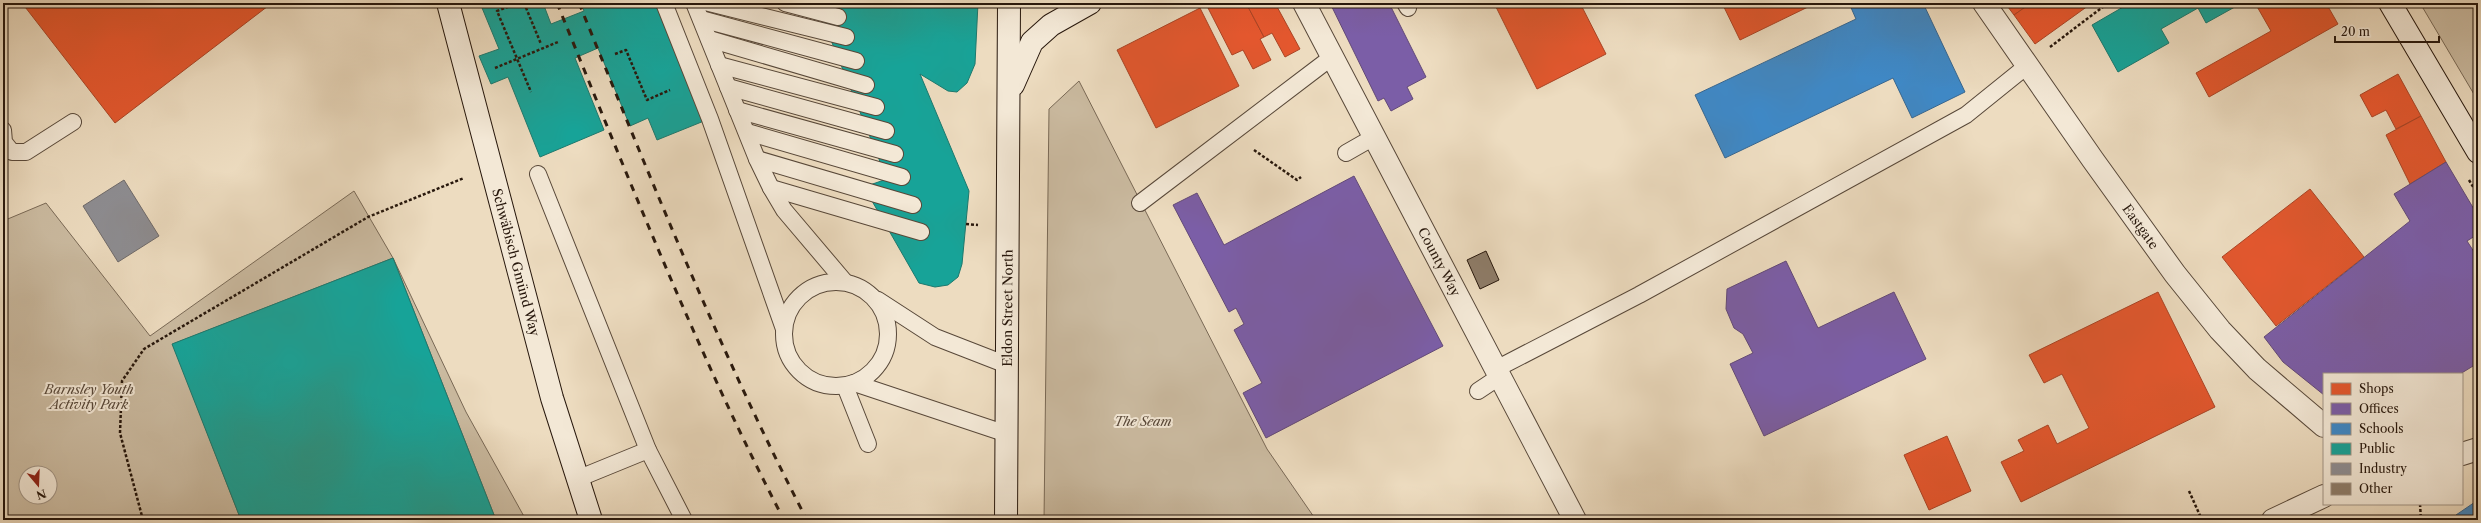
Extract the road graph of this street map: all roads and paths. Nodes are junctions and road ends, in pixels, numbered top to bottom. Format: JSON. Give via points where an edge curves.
{"nodes":[{"id":1,"x":448,"y":3,"type":"edge"},
{"id":2,"x":518,"y":3,"type":"edge"},
{"id":3,"x":524,"y":3,"type":"edge"},
{"id":4,"x":664,"y":3,"type":"edge"},
{"id":5,"x":694,"y":3,"type":"edge"},
{"id":6,"x":709,"y":3,"type":"edge"},
{"id":7,"x":785,"y":3,"type":"edge"},
{"id":8,"x":1009,"y":3,"type":"edge"},
{"id":9,"x":1090,"y":3,"type":"edge"},
{"id":10,"x":1304,"y":3,"type":"edge"},
{"id":11,"x":1984,"y":3,"type":"edge"},
{"id":12,"x":2108,"y":3,"type":"edge"},
{"id":13,"x":2390,"y":3,"type":"edge"},
{"id":14,"x":838,"y":17,"type":"dead end"},
{"id":15,"x":701,"y":18,"type":"junction"},
{"id":16,"x":846,"y":37,"type":"dead end"},
{"id":17,"x":709,"y":39,"type":"junction"},
{"id":18,"x":558,"y":42,"type":"dead end"},
{"id":19,"x":541,"y":44,"type":"dead end"},
{"id":20,"x":615,"y":54,"type":"dead end"},
{"id":21,"x":1332,"y":57,"type":"junction"},
{"id":22,"x":517,"y":59,"type":"junction"},
{"id":23,"x":856,"y":61,"type":"dead end"},
{"id":24,"x":719,"y":64,"type":"junction"},
{"id":25,"x":2028,"y":65,"type":"junction"},
{"id":26,"x":469,"y":79,"type":"junction"},
{"id":27,"x":670,"y":82,"type":"dead end"},
{"id":28,"x":866,"y":85,"type":"dead end"},
{"id":29,"x":728,"y":87,"type":"junction"},
{"id":30,"x":531,"y":92,"type":"dead end"},
{"id":31,"x":1009,"y":95,"type":"junction"},
{"id":32,"x":876,"y":107,"type":"dead end"},
{"id":33,"x":737,"y":110,"type":"junction"},
{"id":34,"x":73,"y":122,"type":"dead end"},
{"id":35,"x":3,"y":130,"type":"edge"},
{"id":36,"x":886,"y":131,"type":"dead end"},
{"id":37,"x":747,"y":132,"type":"junction"},
{"id":38,"x":1230,"y":134,"type":"junction"},
{"id":39,"x":1374,"y":137,"type":"junction"},
{"id":40,"x":2478,"y":152,"type":"edge"},
{"id":41,"x":1346,"y":153,"type":"dead end"},
{"id":42,"x":895,"y":154,"type":"dead end"},
{"id":43,"x":757,"y":159,"type":"junction"},
{"id":44,"x":491,"y":167,"type":"junction"},
{"id":45,"x":538,"y":174,"type":"dead end"},
{"id":46,"x":902,"y":177,"type":"dead end"},
{"id":47,"x":1301,"y":177,"type":"dead end"},
{"id":48,"x":771,"y":188,"type":"junction"},
{"id":49,"x":1140,"y":203,"type":"dead end"},
{"id":50,"x":912,"y":205,"type":"dead end"},
{"id":51,"x":921,"y":232,"type":"dead end"},
{"id":52,"x":845,"y":282,"type":"junction"},
{"id":53,"x":875,"y":298,"type":"junction"},
{"id":54,"x":784,"y":329,"type":"junction"},
{"id":55,"x":1007,"y":365,"type":"junction"},
{"id":56,"x":1498,"y":373,"type":"junction"},
{"id":57,"x":850,"y":385,"type":"junction"},
{"id":58,"x":1478,"y":390,"type":"dead end"},
{"id":59,"x":2323,"y":425,"type":"edge"},
{"id":60,"x":1007,"y":434,"type":"junction"},
{"id":61,"x":868,"y":444,"type":"dead end"},
{"id":62,"x":2478,"y":448,"type":"edge"},
{"id":63,"x":648,"y":450,"type":"junction"},
{"id":64,"x":2463,"y":454,"type":"edge"},
{"id":65,"x":577,"y":479,"type":"junction"},
{"id":66,"x":2189,"y":492,"type":"dead end"},
{"id":67,"x":2323,"y":496,"type":"edge"},
{"id":68,"x":2420,"y":505,"type":"edge"},
{"id":69,"x":143,"y":520,"type":"edge"},
{"id":70,"x":592,"y":520,"type":"edge"},
{"id":71,"x":684,"y":520,"type":"edge"},
{"id":72,"x":1006,"y":520,"type":"edge"},
{"id":73,"x":1575,"y":520,"type":"edge"},
{"id":74,"x":2202,"y":520,"type":"edge"},
{"id":75,"x":2273,"y":520,"type":"edge"},
{"id":76,"x":2421,"y":520,"type":"edge"}],
"edges":[{"from":1,"to":26,"type":"street","name":"Schwäbisch Gmünd Way"},
{"from":2,"to":22,"type":"path","via":[[497,11]]},
{"from":3,"to":19,"type":"path"},
{"from":4,"to":54,"type":"lane","via":[[710,119]]},
{"from":5,"to":15,"type":"lane"},
{"from":6,"to":16,"type":"lane"},
{"from":7,"to":14,"type":"lane"},
{"from":8,"to":31,"type":"street","name":"Eldon Street North"},
{"from":9,"to":31,"type":"street","via":[[1051,25],[1032,42]]},
{"from":10,"to":21,"type":"street","name":"County Way"},
{"from":11,"to":25,"type":"street","name":"Eastgate"},
{"from":12,"to":25,"type":"path"},
{"from":13,"to":40,"type":"street"},
{"from":15,"to":17,"type":"lane"},
{"from":15,"to":23,"type":"lane"},
{"from":17,"to":24,"type":"lane"},
{"from":17,"to":28,"type":"lane"},
{"from":18,"to":22,"type":"path"},
{"from":20,"to":27,"type":"path","via":[[626,50],[647,100],[673,89]]},
{"from":21,"to":38,"type":"lane"},
{"from":21,"to":39,"type":"street","name":"County Way"},
{"from":22,"to":26,"type":"path"},
{"from":22,"to":30,"type":"path"},
{"from":24,"to":29,"type":"lane"},
{"from":24,"to":32,"type":"lane"},
{"from":25,"to":56,"type":"lane","via":[[1966,115]]},
{"from":25,"to":59,"type":"street","name":"Eastgate","via":[[2107,179],[2220,330],[2257,369]]},
{"from":26,"to":44,"type":"street","name":"Schwäbisch Gmünd Way"},
{"from":29,"to":33,"type":"lane"},
{"from":29,"to":36,"type":"lane"},
{"from":31,"to":55,"type":"street","name":"Eldon Street North"},
{"from":33,"to":37,"type":"lane"},
{"from":33,"to":42,"type":"lane"},
{"from":34,"to":35,"type":"lane","via":[[26,152],[12,152],[4,142]]},
{"from":37,"to":43,"type":"lane"},
{"from":37,"to":46,"type":"lane"},
{"from":38,"to":47,"type":"path","via":[[1297,180]]},
{"from":38,"to":49,"type":"lane"},
{"from":39,"to":41,"type":"lane"},
{"from":39,"to":56,"type":"street","name":"County Way"},
{"from":43,"to":48,"type":"lane"},
{"from":43,"to":50,"type":"lane"},
{"from":44,"to":65,"type":"street","name":"Schwäbisch Gmünd Way","via":[[548,384]]},
{"from":44,"to":69,"type":"path","via":[[368,217],[144,349],[122,381],[120,433]]},
{"from":45,"to":63,"type":"lane"},
{"from":48,"to":51,"type":"lane"},
{"from":48,"to":52,"type":"lane","via":[[784,210]]},
{"from":52,"to":53,"type":"lane","via":[[861,288]]},
{"from":52,"to":54,"type":"lane","via":[[828,282],[812,288],[798,298],[788,313]]},
{"from":53,"to":55,"type":"lane","via":[[935,337]]},
{"from":53,"to":57,"type":"lane","via":[[884,313],[888,329],[887,346],[881,362],[869,375]]},
{"from":54,"to":57,"type":"lane","via":[[785,345],[800,373],[814,382],[829,386]]},
{"from":55,"to":60,"type":"street","name":"Eldon Street North"},
{"from":56,"to":58,"type":"lane"},
{"from":56,"to":73,"type":"street","name":"County Way"},
{"from":57,"to":60,"type":"lane"},
{"from":57,"to":61,"type":"lane"},
{"from":60,"to":72,"type":"street","name":"Eldon Street North"},
{"from":62,"to":64,"type":"street"},
{"from":63,"to":65,"type":"lane"},
{"from":63,"to":71,"type":"lane"},
{"from":65,"to":70,"type":"street","name":"Schwäbisch Gmünd Way"},
{"from":66,"to":74,"type":"path"},
{"from":67,"to":75,"type":"street"},
{"from":68,"to":76,"type":"path"}]}
